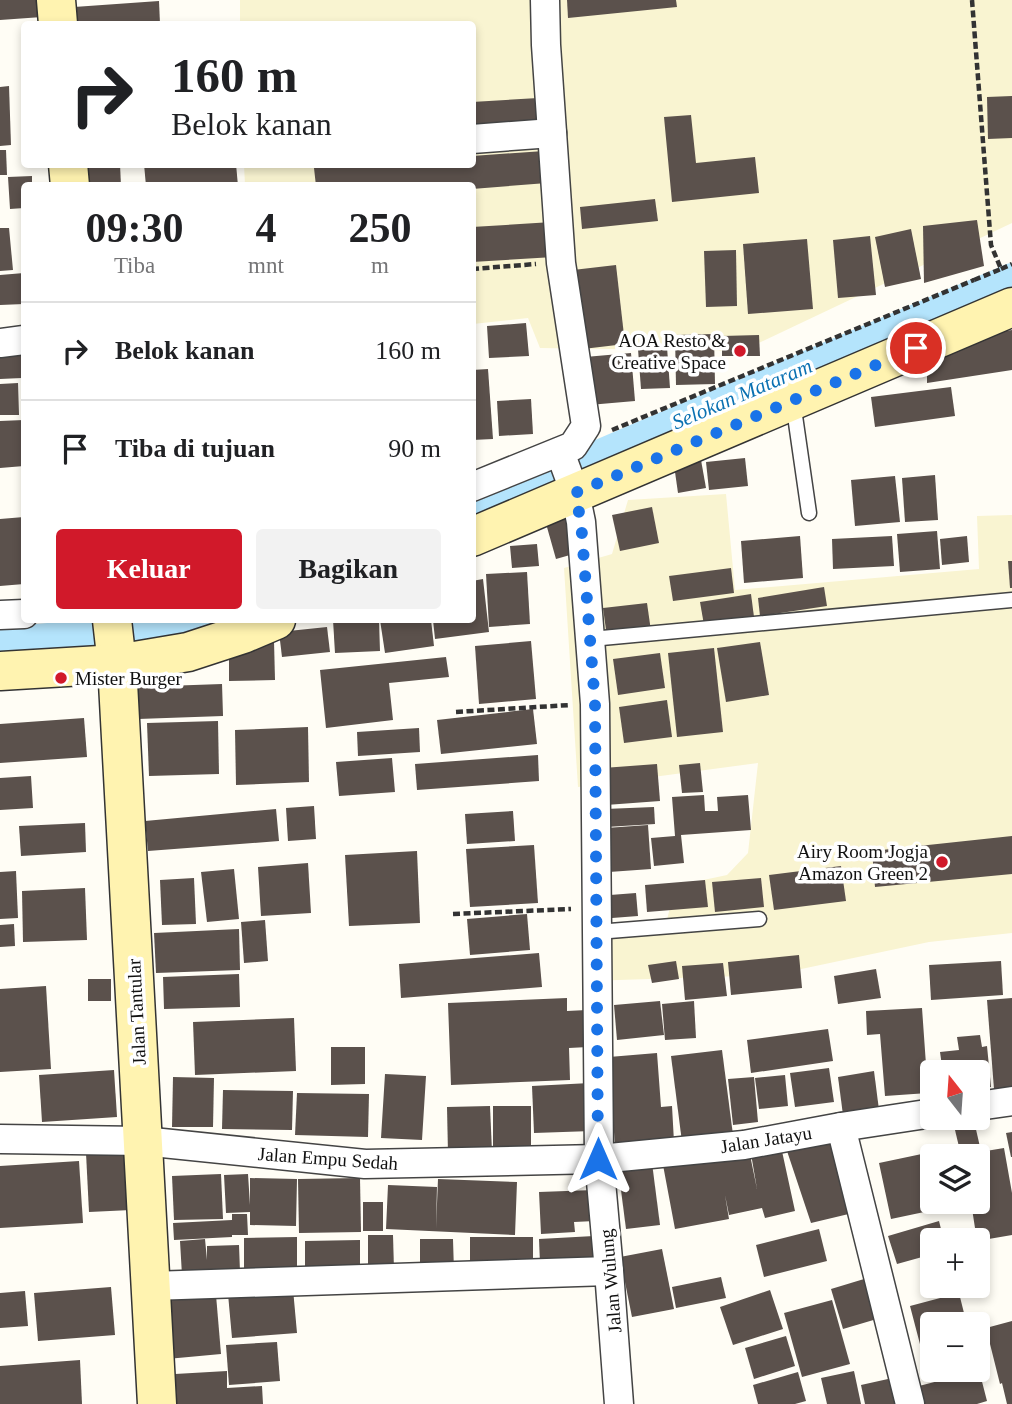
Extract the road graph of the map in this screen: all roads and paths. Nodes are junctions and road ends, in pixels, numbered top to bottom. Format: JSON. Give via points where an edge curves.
{"nodes":[{"id":1,"x":56,"y":0,"type":"edge"},
{"id":2,"x":545,"y":0,"type":"edge"},
{"id":3,"x":972,"y":0,"type":"edge"},
{"id":4,"x":58,"y":21,"type":"edge"},
{"id":5,"x":552,"y":133,"type":"junction"},
{"id":6,"x":476,"y":139,"type":"edge"},
{"id":7,"x":561,"y":262,"type":"junction"},
{"id":8,"x":1012,"y":264,"type":"edge"},
{"id":9,"x":476,"y":269,"type":"edge"},
{"id":10,"x":1000,"y":269,"type":"junction"},
{"id":11,"x":1012,"y":307,"type":"edge"},
{"id":12,"x":21,"y":340,"type":"edge"},
{"id":13,"x":0,"y":342,"type":"edge"},
{"id":14,"x":793,"y":400,"type":"junction"},
{"id":15,"x":568,"y":466,"type":"junction"},
{"id":16,"x":476,"y":486,"type":"edge"},
{"id":17,"x":809,"y":513,"type":"dead end"},
{"id":18,"x":476,"y":534,"type":"edge"},
{"id":19,"x":1012,"y":600,"type":"edge"},
{"id":20,"x":21,"y":614,"type":"edge"},
{"id":21,"x":0,"y":615,"type":"edge"},
{"id":22,"x":269,"y":623,"type":"edge"},
{"id":23,"x":591,"y":639,"type":"junction"},
{"id":24,"x":115,"y":645,"type":"edge"},
{"id":25,"x":0,"y":671,"type":"edge"},
{"id":26,"x":595,"y":704,"type":"junction"},
{"id":27,"x":456,"y":712,"type":"dead end"},
{"id":28,"x":453,"y":914,"type":"dead end"},
{"id":29,"x":760,"y":919,"type":"dead end"},
{"id":30,"x":597,"y":920,"type":"junction"},
{"id":31,"x":1012,"y":1101,"type":"edge"},
{"id":32,"x":990,"y":1104,"type":"edge"},
{"id":33,"x":920,"y":1115,"type":"edge"},
{"id":34,"x":841,"y":1127,"type":"junction"},
{"id":35,"x":0,"y":1139,"type":"edge"},
{"id":36,"x":143,"y":1141,"type":"junction"},
{"id":37,"x":598,"y":1159,"type":"junction"},
{"id":38,"x":610,"y":1271,"type":"junction"},
{"id":39,"x":151,"y":1286,"type":"junction"},
{"id":40,"x":157,"y":1404,"type":"edge"},
{"id":41,"x":619,"y":1404,"type":"edge"},
{"id":42,"x":910,"y":1404,"type":"edge"}],
"edges":[{"from":1,"to":4,"type":"main road"},
{"from":2,"to":5,"type":"street"},
{"from":3,"to":10,"type":"path","via":[[991,244]]},
{"from":5,"to":6,"type":"street"},
{"from":5,"to":7,"type":"street"},
{"from":7,"to":9,"type":"path"},
{"from":7,"to":15,"type":"street","via":[[586,426]]},
{"from":8,"to":10,"type":"path"},
{"from":10,"to":15,"type":"path"},
{"from":11,"to":14,"type":"main road"},
{"from":12,"to":13,"type":"street"},
{"from":14,"to":15,"type":"main road"},
{"from":14,"to":17,"type":"lane"},
{"from":15,"to":16,"type":"street"},
{"from":15,"to":18,"type":"main road"},
{"from":15,"to":23,"type":"street","name":"Jalan Wulung","via":[[581,522]]},
{"from":19,"to":23,"type":"lane"},
{"from":20,"to":21,"type":"street"},
{"from":22,"to":24,"type":"main road","via":[[188,652]]},
{"from":23,"to":26,"type":"street","name":"Jalan Wulung"},
{"from":24,"to":25,"type":"main road"},
{"from":24,"to":36,"type":"main road","name":"Jalan Tantular"},
{"from":26,"to":27,"type":"path"},
{"from":26,"to":30,"type":"street","name":"Jalan Wulung"},
{"from":28,"to":30,"type":"path"},
{"from":29,"to":30,"type":"lane"},
{"from":30,"to":37,"type":"street","name":"Jalan Wulung"},
{"from":31,"to":32,"type":"street"},
{"from":33,"to":34,"type":"street","name":"Jalan Jatayu"},
{"from":34,"to":37,"type":"street","name":"Jalan Jatayu","via":[[744,1145]]},
{"from":34,"to":42,"type":"street"},
{"from":35,"to":36,"type":"street","name":"Jalan Empu Sedah"},
{"from":36,"to":37,"type":"street","name":"Jalan Empu Sedah","via":[[365,1164]]},
{"from":36,"to":39,"type":"main road","name":"Jalan Tantular"},
{"from":37,"to":38,"type":"street","name":"Jalan Wulung"},
{"from":38,"to":39,"type":"street"},
{"from":38,"to":41,"type":"street","name":"Jalan Wulung"},
{"from":39,"to":40,"type":"main road","name":"Jalan Tantular"}]}
